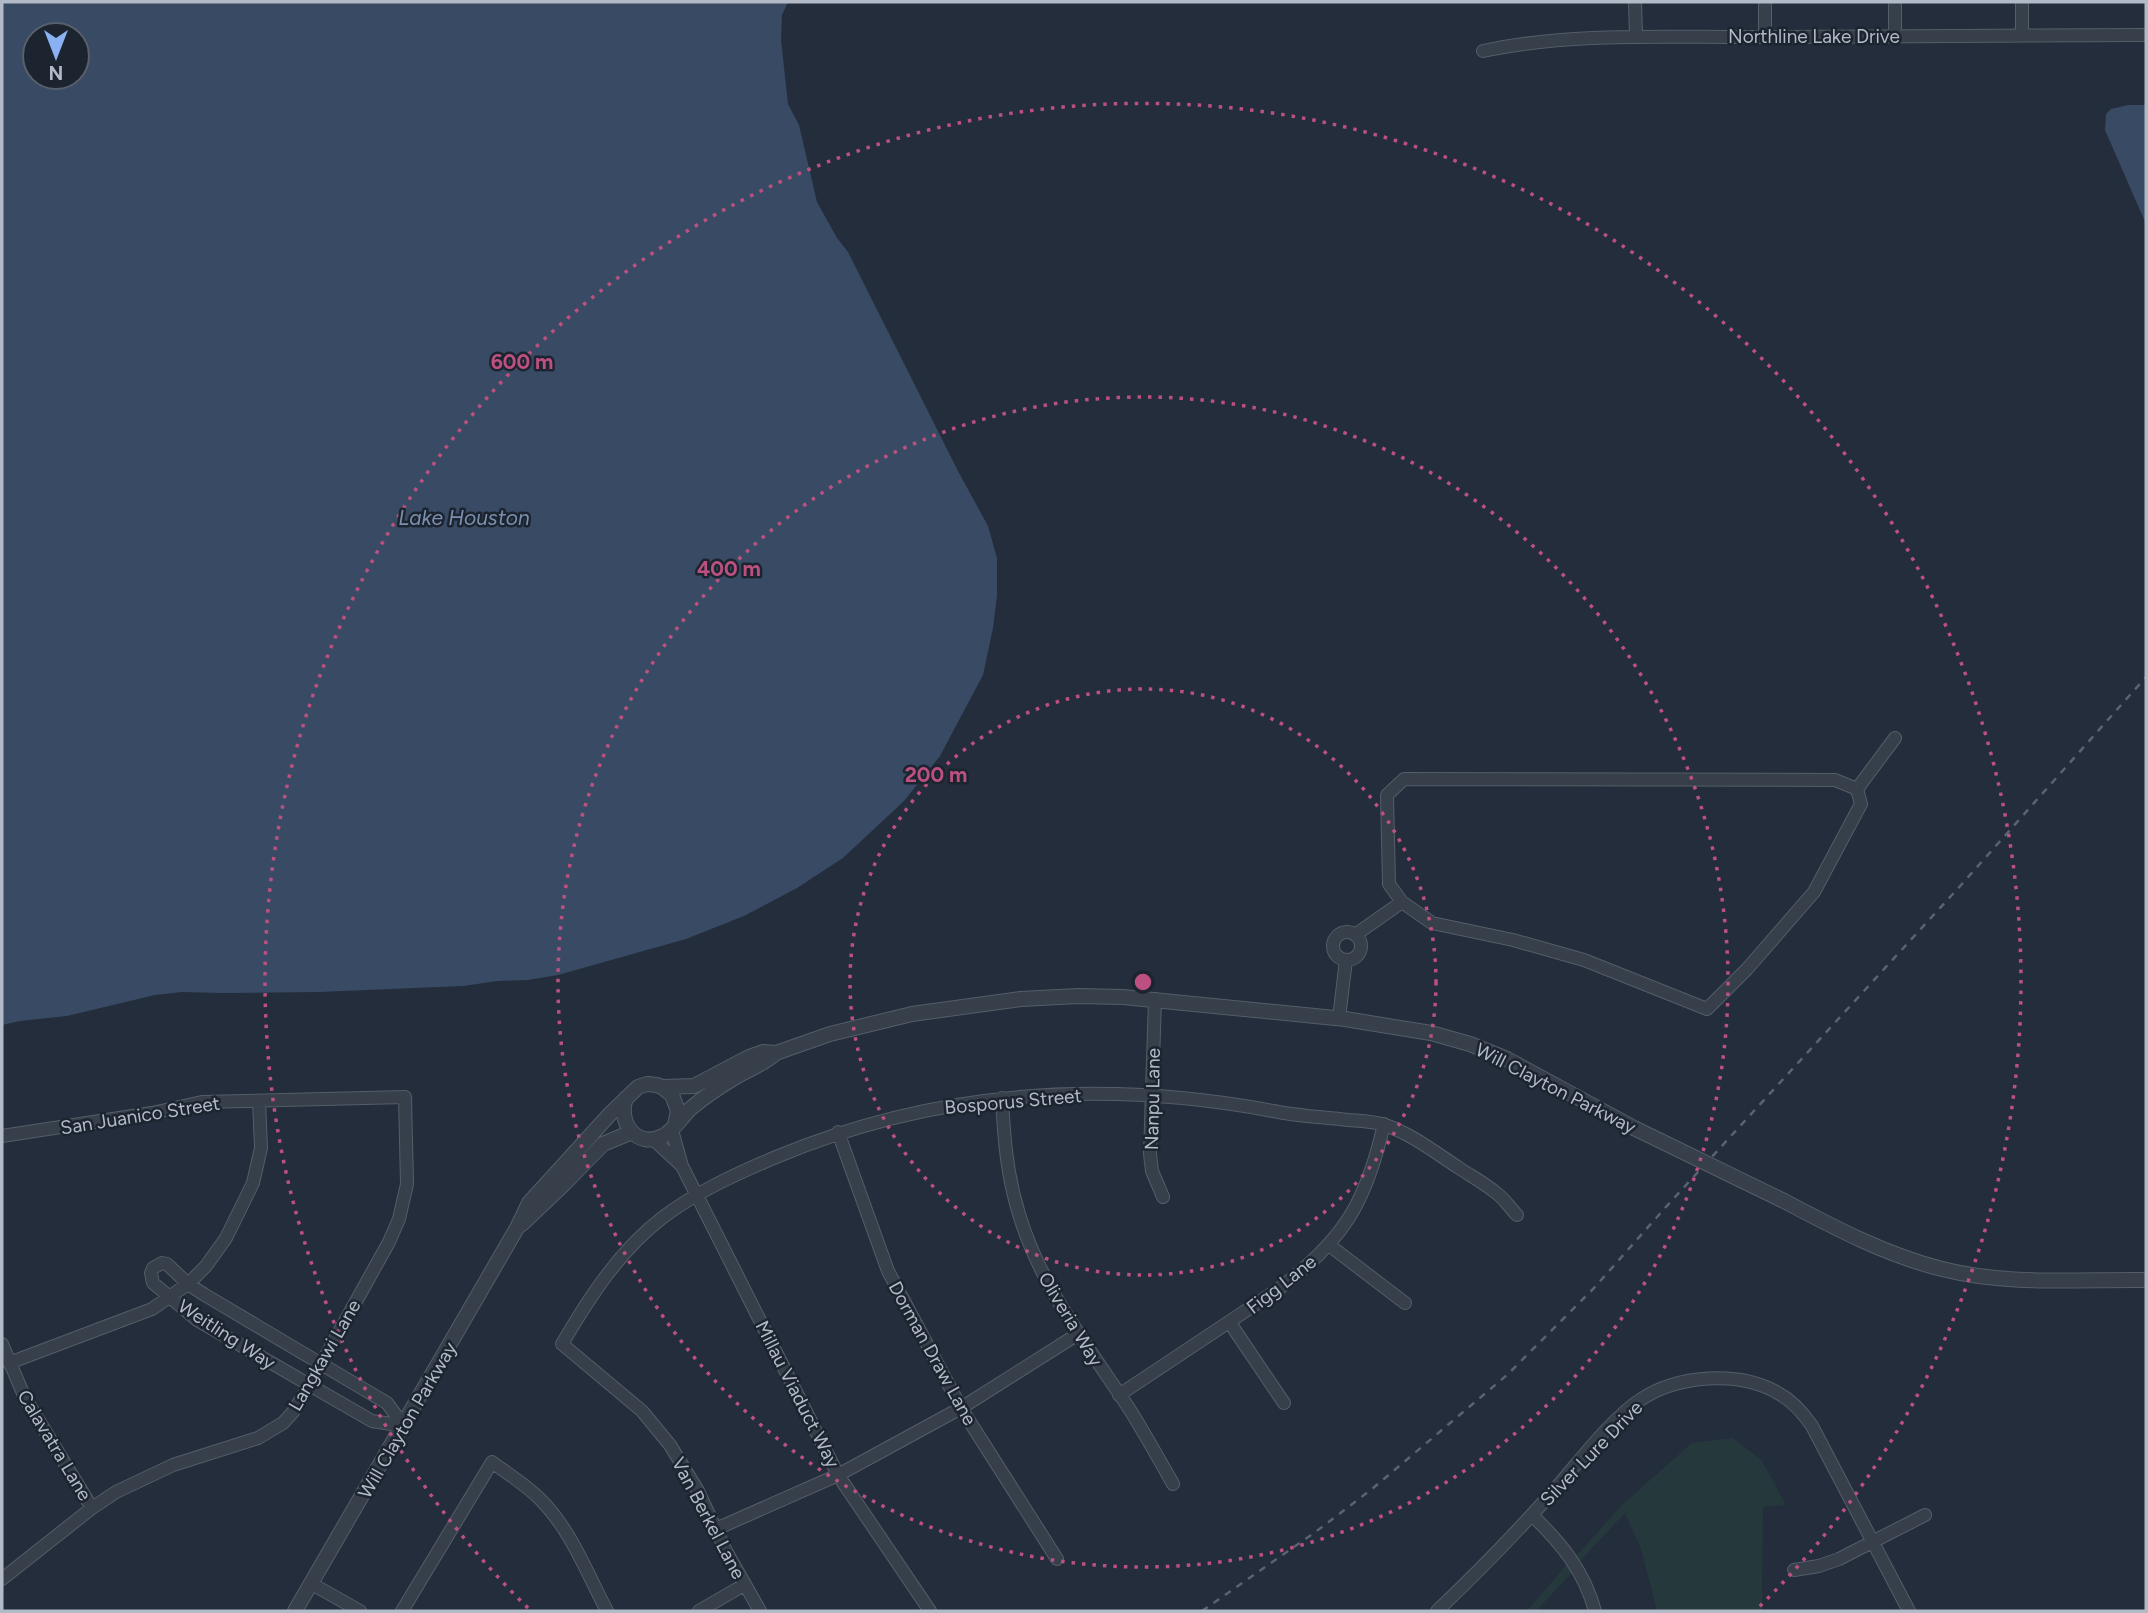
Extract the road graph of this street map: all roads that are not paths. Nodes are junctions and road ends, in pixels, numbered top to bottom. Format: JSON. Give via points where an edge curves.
{"nodes":[{"id":1,"x":1635,"y":2,"type":"edge"},
{"id":2,"x":1765,"y":2,"type":"edge"},
{"id":3,"x":1895,"y":2,"type":"edge"},
{"id":4,"x":2022,"y":2,"type":"edge"},
{"id":5,"x":2146,"y":34,"type":"edge"},
{"id":6,"x":2022,"y":35,"type":"junction"},
{"id":7,"x":1636,"y":36,"type":"junction"},
{"id":8,"x":1895,"y":36,"type":"junction"},
{"id":9,"x":1765,"y":37,"type":"junction"},
{"id":10,"x":1483,"y":51,"type":"dead end"},
{"id":11,"x":1895,"y":738,"type":"dead end"},
{"id":12,"x":1857,"y":789,"type":"junction"},
{"id":13,"x":1402,"y":902,"type":"junction"},
{"id":14,"x":1355,"y":935,"type":"junction"},
{"id":15,"x":1346,"y":960,"type":"junction"},
{"id":16,"x":1155,"y":999,"type":"junction"},
{"id":17,"x":1339,"y":1018,"type":"junction"},
{"id":18,"x":776,"y":1053,"type":"junction"},
{"id":19,"x":662,"y":1087,"type":"junction"},
{"id":20,"x":1150,"y":1094,"type":"junction"},
{"id":21,"x":405,"y":1097,"type":"joint"},
{"id":22,"x":626,"y":1098,"type":"junction"},
{"id":23,"x":1002,"y":1098,"type":"junction"},
{"id":24,"x":259,"y":1101,"type":"junction"},
{"id":25,"x":1384,"y":1125,"type":"junction"},
{"id":26,"x":673,"y":1128,"type":"junction"},
{"id":27,"x":632,"y":1132,"type":"junction"},
{"id":28,"x":838,"y":1132,"type":"junction"},
{"id":29,"x":2,"y":1136,"type":"edge"},
{"id":30,"x":653,"y":1139,"type":"junction"},
{"id":31,"x":682,"y":1166,"type":"junction"},
{"id":32,"x":698,"y":1194,"type":"junction"},
{"id":33,"x":1163,"y":1197,"type":"dead end"},
{"id":34,"x":1517,"y":1215,"type":"dead end"},
{"id":35,"x":517,"y":1228,"type":"junction"},
{"id":36,"x":1329,"y":1245,"type":"junction"},
{"id":37,"x":2146,"y":1280,"type":"edge"},
{"id":38,"x":188,"y":1284,"type":"junction"},
{"id":39,"x":170,"y":1298,"type":"junction"},
{"id":40,"x":1405,"y":1304,"type":"dead end"},
{"id":41,"x":1230,"y":1323,"type":"junction"},
{"id":42,"x":1079,"y":1335,"type":"junction"},
{"id":43,"x":562,"y":1344,"type":"joint"},
{"id":44,"x":2,"y":1345,"type":"edge"},
{"id":45,"x":9,"y":1363,"type":"junction"},
{"id":46,"x":322,"y":1363,"type":"junction"},
{"id":47,"x":309,"y":1386,"type":"junction"},
{"id":48,"x":1119,"y":1395,"type":"junction"},
{"id":49,"x":1284,"y":1403,"type":"dead end"},
{"id":50,"x":961,"y":1408,"type":"junction"},
{"id":51,"x":404,"y":1426,"type":"junction"},
{"id":52,"x":838,"y":1475,"type":"junction"},
{"id":53,"x":1173,"y":1484,"type":"dead end"},
{"id":54,"x":92,"y":1508,"type":"junction"},
{"id":55,"x":1532,"y":1515,"type":"junction"},
{"id":56,"x":1925,"y":1515,"type":"dead end"},
{"id":57,"x":716,"y":1529,"type":"junction"},
{"id":58,"x":1872,"y":1542,"type":"junction"},
{"id":59,"x":1057,"y":1559,"type":"dead end"},
{"id":60,"x":1794,"y":1570,"type":"dead end"},
{"id":61,"x":2,"y":1579,"type":"edge"},
{"id":62,"x":312,"y":1584,"type":"junction"},
{"id":63,"x":744,"y":1585,"type":"junction"},
{"id":64,"x":295,"y":1611,"type":"edge"},
{"id":65,"x":360,"y":1611,"type":"edge"},
{"id":66,"x":402,"y":1611,"type":"edge"},
{"id":67,"x":607,"y":1611,"type":"edge"},
{"id":68,"x":699,"y":1611,"type":"edge"},
{"id":69,"x":760,"y":1611,"type":"edge"},
{"id":70,"x":930,"y":1611,"type":"edge"},
{"id":71,"x":1437,"y":1611,"type":"edge"},
{"id":72,"x":1595,"y":1611,"type":"edge"},
{"id":73,"x":1909,"y":1611,"type":"edge"}],
"edges":[{"from":1,"to":7,"type":"street"},
{"from":2,"to":9,"type":"street"},
{"from":3,"to":8,"type":"street"},
{"from":4,"to":6,"type":"street"},
{"from":5,"to":6,"type":"street","name":"Northline Lake Drive"},
{"from":6,"to":8,"type":"street","name":"Northline Lake Drive"},
{"from":7,"to":9,"type":"street","name":"Northline Lake Drive"},
{"from":7,"to":10,"type":"street","name":"Northline Lake Drive","via":[[1518,43]]},
{"from":8,"to":9,"type":"street","name":"Northline Lake Drive"},
{"from":11,"to":12,"type":"street"},
{"from":12,"to":13,"type":"street","via":[[1835,780],[1404,779],[1387,794],[1389,884]]},
{"from":12,"to":13,"type":"street","via":[[1861,804],[1814,892],[1707,1009],[1584,960],[1432,923]]},
{"from":13,"to":14,"type":"street"},
{"from":14,"to":15,"type":"street","via":[[1360,951]]},
{"from":14,"to":15,"type":"street","via":[[1342,933],[1333,943],[1337,956]]},
{"from":15,"to":17,"type":"street"},
{"from":16,"to":17,"type":"street","name":"Will Clayton Parkway"},
{"from":16,"to":18,"type":"street","name":"Will Clayton Parkway","via":[[1078,996],[970,1004],[872,1023]]},
{"from":16,"to":20,"type":"street","name":"Nanpu Lane"},
{"from":17,"to":37,"type":"street","name":"Will Clayton Parkway","bridge":true,"via":[[1404,1027],[1507,1059],[1634,1128],[1871,1245],[1943,1269],[2021,1280]]},
{"from":18,"to":19,"type":"street","name":"Will Clayton Parkway","via":[[749,1056],[694,1086]]},
{"from":18,"to":26,"type":"street","name":"Will Clayton Parkway","via":[[715,1090]]},
{"from":19,"to":22,"type":"street","via":[[647,1084]]},
{"from":19,"to":26,"type":"street","via":[[677,1103]]},
{"from":20,"to":23,"type":"street","name":"Bosporus Street"},
{"from":20,"to":25,"type":"street","name":"Bosporus Street"},
{"from":20,"to":33,"type":"street","name":"Nanpu Lane","via":[[1152,1171]]},
{"from":21,"to":24,"type":"street","name":"San Juanico Street"},
{"from":21,"to":46,"type":"street","name":"Langkawi Lane","via":[[407,1184],[399,1219]]},
{"from":22,"to":27,"type":"street","via":[[623,1114]]},
{"from":22,"to":35,"type":"street","name":"Will Clayton Parkway","via":[[529,1203]]},
{"from":23,"to":28,"type":"street","name":"Bosporus Street","via":[[931,1109]]},
{"from":23,"to":42,"type":"street","name":"Oliveria Way","via":[[1005,1155],[1019,1215],[1046,1280]]},
{"from":24,"to":29,"type":"street","name":"San Juanico Street","via":[[202,1102]]},
{"from":24,"to":38,"type":"street","via":[[261,1148],[253,1183],[226,1238]]},
{"from":25,"to":34,"type":"street","name":"Bosporus Street","via":[[1496,1192]]},
{"from":25,"to":36,"type":"street","name":"Figg Lane","via":[[1354,1212]]},
{"from":26,"to":30,"type":"street"},
{"from":26,"to":31,"type":"street","name":"Millau Viaduct Way"},
{"from":27,"to":30,"type":"street"},
{"from":27,"to":35,"type":"street","name":"Will Clayton Parkway","via":[[603,1144]]},
{"from":28,"to":32,"type":"street","name":"Bosporus Street"},
{"from":28,"to":50,"type":"street","name":"Dorman Draw Lane","via":[[888,1271]]},
{"from":30,"to":31,"type":"street","name":"Millau Viaduct Way"},
{"from":31,"to":32,"type":"street","name":"Millau Viaduct Way"},
{"from":32,"to":43,"type":"street","name":"Bosporus Street","via":[[631,1246]]},
{"from":32,"to":52,"type":"street","name":"Millau Viaduct Way"},
{"from":35,"to":51,"type":"street","name":"Will Clayton Parkway"},
{"from":36,"to":40,"type":"street"},
{"from":36,"to":41,"type":"street","name":"Figg Lane","via":[[1301,1272]]},
{"from":38,"to":39,"type":"street"},
{"from":38,"to":39,"type":"street","name":"Weitling Way","via":[[167,1264],[157,1265],[151,1278]]},
{"from":38,"to":46,"type":"street","name":"Weitling Way"},
{"from":39,"to":45,"type":"street"},
{"from":39,"to":47,"type":"street","name":"Weitling Way","via":[[197,1320]]},
{"from":41,"to":48,"type":"street","name":"Figg Lane"},
{"from":41,"to":49,"type":"street"},
{"from":42,"to":48,"type":"street","name":"Oliveria Way"},
{"from":42,"to":50,"type":"street"},
{"from":43,"to":57,"type":"street","name":"Van Berkel Lane","via":[[626,1396],[657,1429],[686,1469]]},
{"from":44,"to":45,"type":"street","name":"Calavatra Lane"},
{"from":45,"to":54,"type":"street","name":"Calavatra Lane","via":[[25,1398]]},
{"from":46,"to":47,"type":"street","name":"Langkawi Lane"},
{"from":46,"to":51,"type":"street","name":"Weitling Way","via":[[387,1403]]},
{"from":47,"to":51,"type":"street","name":"Weitling Way","via":[[372,1421]]},
{"from":47,"to":54,"type":"street","name":"Langkawi Lane","via":[[293,1412],[273,1431],[173,1465]]},
{"from":48,"to":53,"type":"street","name":"Oliveria Way"},
{"from":50,"to":52,"type":"street"},
{"from":50,"to":59,"type":"street","name":"Dorman Draw Lane"},
{"from":51,"to":62,"type":"street","name":"Will Clayton Parkway"},
{"from":52,"to":57,"type":"street"},
{"from":52,"to":70,"type":"street","name":"Millau Viaduct Way"},
{"from":54,"to":61,"type":"street","name":"Langkawi Lane"},
{"from":55,"to":58,"type":"street","name":"Silver Lure Drive","via":[[1620,1417],[1643,1398],[1686,1382],[1732,1380],[1778,1392],[1802,1412]]},
{"from":55,"to":71,"type":"street","name":"Silver Lure Drive"},
{"from":55,"to":72,"type":"street","via":[[1575,1564]]},
{"from":56,"to":58,"type":"street"},
{"from":57,"to":63,"type":"street","name":"Van Berkel Lane"},
{"from":58,"to":60,"type":"street","via":[[1839,1559]]},
{"from":58,"to":73,"type":"street","name":"Silver Lure Drive"},
{"from":62,"to":64,"type":"street","name":"Will Clayton Parkway"},
{"from":62,"to":65,"type":"street"},
{"from":63,"to":68,"type":"street"},
{"from":63,"to":69,"type":"street","name":"Van Berkel Lane"},
{"from":66,"to":67,"type":"street","via":[[492,1462],[553,1514]]}]}
